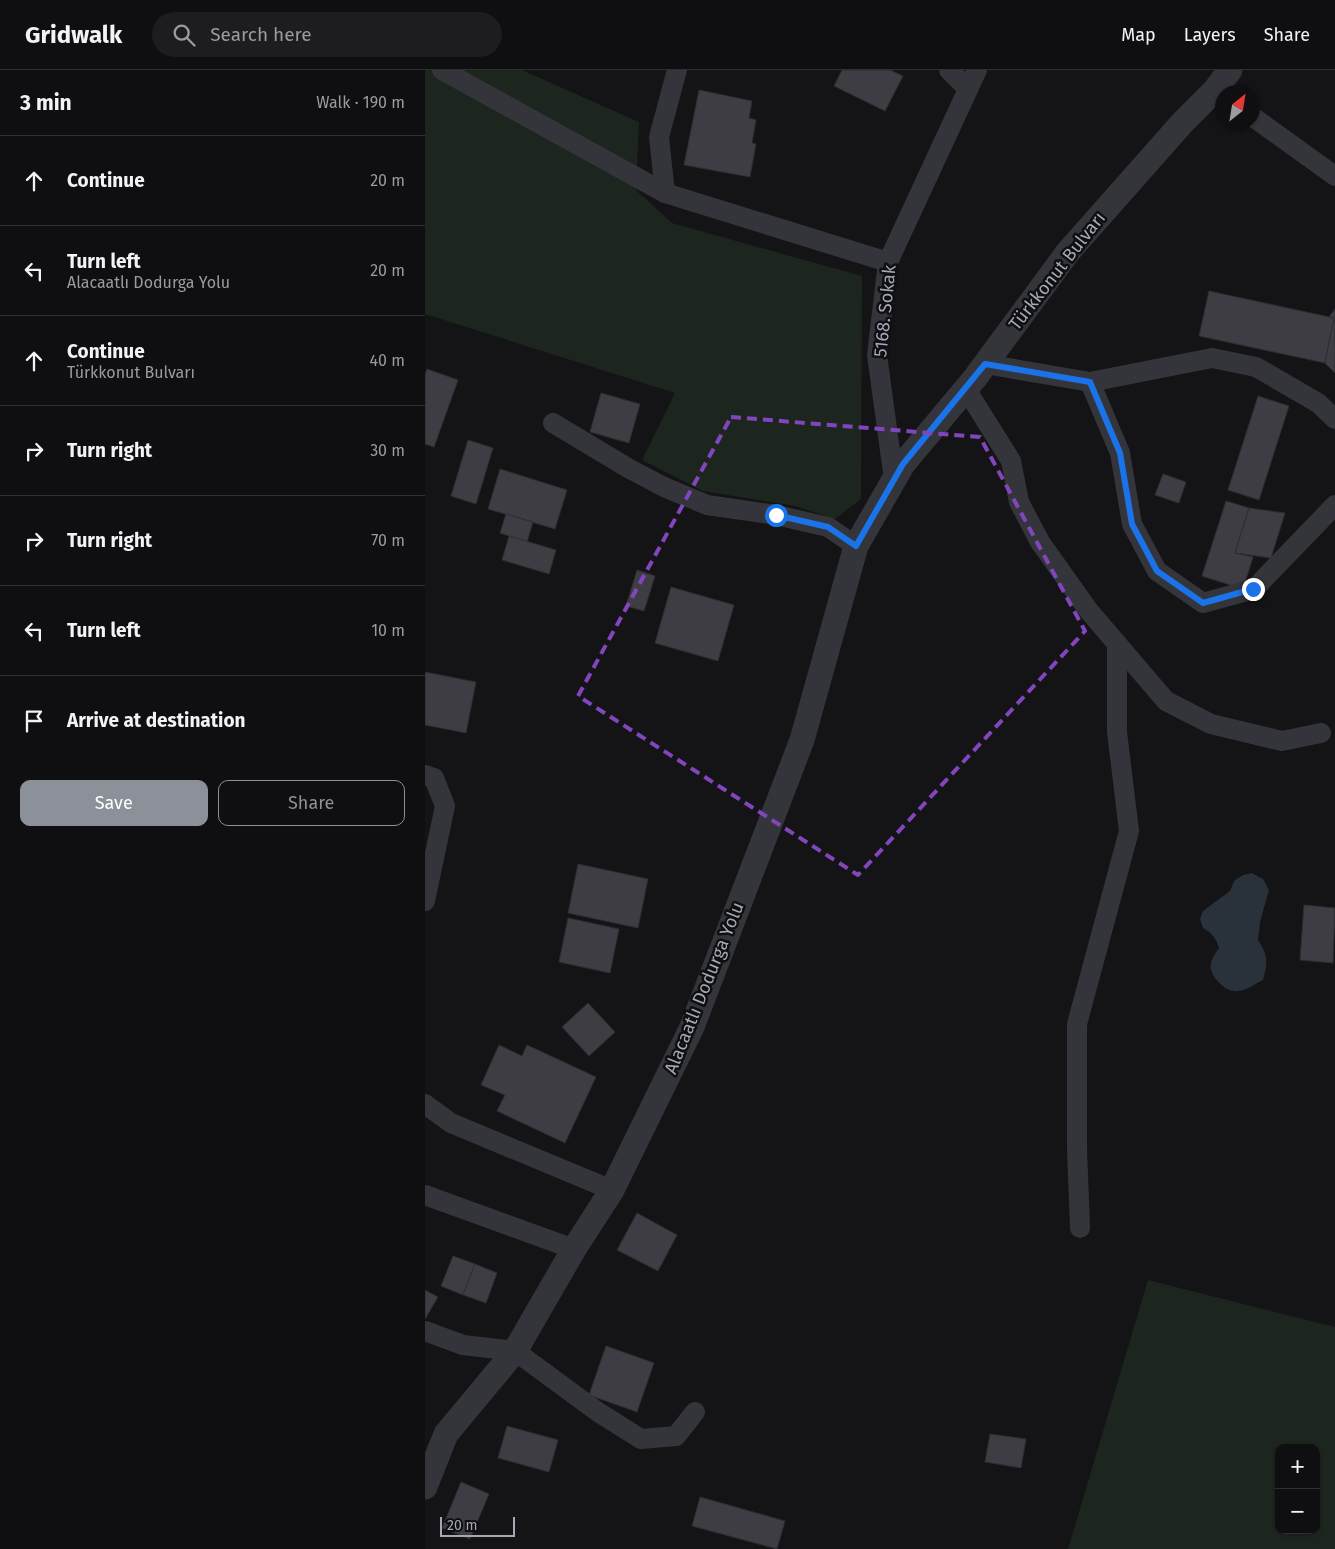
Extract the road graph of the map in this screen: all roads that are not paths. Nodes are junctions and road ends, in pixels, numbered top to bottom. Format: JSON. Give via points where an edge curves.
{"nodes":[{"id":1,"x":442,"y":70,"type":"edge"},
{"id":2,"x":677,"y":70,"type":"edge"},
{"id":3,"x":949,"y":70,"type":"edge"},
{"id":4,"x":977,"y":70,"type":"edge"},
{"id":5,"x":1230,"y":70,"type":"edge"},
{"id":6,"x":1223,"y":85,"type":"edge"},
{"id":7,"x":968,"y":89,"type":"junction"},
{"id":8,"x":1215,"y":96,"type":"edge"},
{"id":9,"x":1260,"y":122,"type":"edge"},
{"id":10,"x":1335,"y":176,"type":"edge"},
{"id":11,"x":665,"y":193,"type":"junction"},
{"id":12,"x":888,"y":262,"type":"junction"},
{"id":13,"x":985,"y":364,"type":"junction"},
{"id":14,"x":1090,"y":382,"type":"junction"},
{"id":15,"x":966,"y":389,"type":"junction"},
{"id":16,"x":1335,"y":419,"type":"edge"},
{"id":17,"x":553,"y":423,"type":"dead end"},
{"id":18,"x":894,"y":480,"type":"junction"},
{"id":19,"x":1335,"y":505,"type":"edge"},
{"id":20,"x":856,"y":546,"type":"junction"},
{"id":21,"x":1117,"y":643,"type":"junction"},
{"id":22,"x":1321,"y":734,"type":"dead end"},
{"id":23,"x":425,"y":775,"type":"edge"},
{"id":24,"x":425,"y":901,"type":"edge"},
{"id":25,"x":425,"y":1104,"type":"edge"},
{"id":26,"x":613,"y":1190,"type":"junction"},
{"id":27,"x":425,"y":1196,"type":"edge"},
{"id":28,"x":1080,"y":1228,"type":"dead end"},
{"id":29,"x":574,"y":1249,"type":"junction"},
{"id":30,"x":425,"y":1332,"type":"edge"},
{"id":31,"x":515,"y":1352,"type":"junction"},
{"id":32,"x":695,"y":1412,"type":"dead end"},
{"id":33,"x":425,"y":1487,"type":"edge"}],
"edges":[{"from":1,"to":11,"type":"street"},
{"from":2,"to":11,"type":"street","via":[[659,137]]},
{"from":3,"to":7,"type":"street"},
{"from":4,"to":7,"type":"street","name":"5168. Sokak"},
{"from":5,"to":6,"type":"street","name":"Türkkonut Bulvarı"},
{"from":7,"to":12,"type":"street","name":"5168. Sokak"},
{"from":8,"to":13,"type":"street","name":"Türkkonut Bulvarı","via":[[1183,122],[1068,252]]},
{"from":9,"to":10,"type":"street"},
{"from":11,"to":12,"type":"street"},
{"from":12,"to":18,"type":"street","name":"5168. Sokak","via":[[877,355]]},
{"from":13,"to":14,"type":"street"},
{"from":13,"to":15,"type":"street","name":"Türkkonut Bulvarı"},
{"from":14,"to":16,"type":"street","via":[[1212,358],[1256,367],[1318,403]]},
{"from":14,"to":19,"type":"street","via":[[1120,453],[1132,524],[1157,571],[1203,603],[1253,589]]},
{"from":15,"to":18,"type":"street","name":"Türkkonut Bulvarı","via":[[903,464]]},
{"from":15,"to":21,"type":"street","via":[[1011,462],[1019,502],[1040,542],[1089,611]]},
{"from":17,"to":20,"type":"street","via":[[649,479],[707,506],[776,515],[828,527]]},
{"from":18,"to":20,"type":"street","name":"Alacaatlı Dodurga Yolu"},
{"from":20,"to":26,"type":"street","name":"Alacaatlı Dodurga Yolu","via":[[802,740],[692,1028]]},
{"from":21,"to":22,"type":"street","via":[[1167,702],[1211,724],[1282,741]]},
{"from":21,"to":28,"type":"street","via":[[1117,732],[1129,831],[1077,1024]]},
{"from":23,"to":24,"type":"street","via":[[434,778],[445,806]]},
{"from":25,"to":26,"type":"street","via":[[451,1123]]},
{"from":26,"to":29,"type":"street","name":"Alacaatlı Dodurga Yolu"},
{"from":27,"to":29,"type":"street"},
{"from":29,"to":31,"type":"street","name":"Alacaatlı Dodurga Yolu"},
{"from":30,"to":31,"type":"street","via":[[463,1345]]},
{"from":31,"to":32,"type":"street","via":[[641,1439],[676,1436]]},
{"from":31,"to":33,"type":"street","name":"Alacaatlı Dodurga Yolu","via":[[446,1434]]}]}
